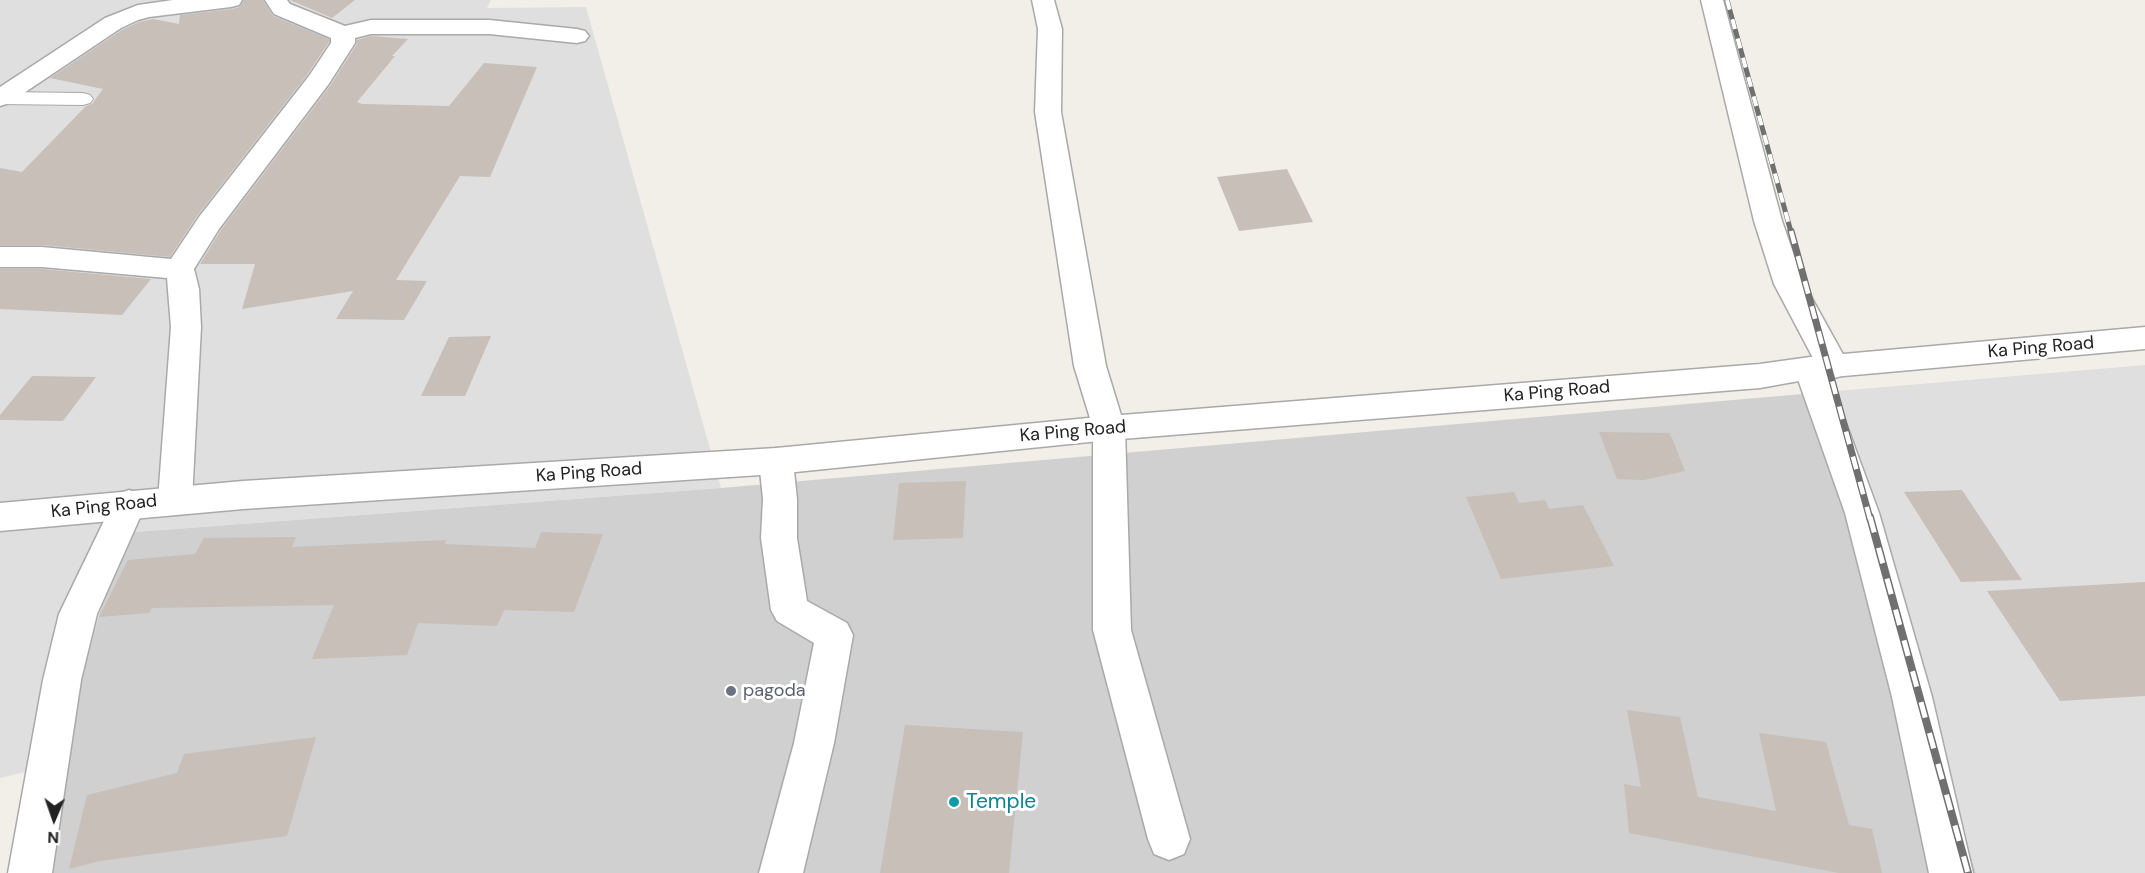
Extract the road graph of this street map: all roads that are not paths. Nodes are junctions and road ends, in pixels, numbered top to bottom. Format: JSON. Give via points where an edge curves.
{"nodes":[{"id":1,"x":231,"y":0,"type":"edge"},
{"id":2,"x":276,"y":0,"type":"edge"},
{"id":3,"x":1043,"y":0,"type":"edge"},
{"id":4,"x":1713,"y":0,"type":"edge"},
{"id":5,"x":343,"y":33,"type":"junction"},
{"id":6,"x":576,"y":36,"type":"dead end"},
{"id":7,"x":2,"y":95,"type":"edge"},
{"id":8,"x":83,"y":99,"type":"dead end"},
{"id":9,"x":0,"y":257,"type":"edge"},
{"id":10,"x":179,"y":269,"type":"junction"},
{"id":11,"x":2145,"y":338,"type":"edge"},
{"id":12,"x":1822,"y":368,"type":"junction"},
{"id":13,"x":1109,"y":428,"type":"junction"},
{"id":14,"x":776,"y":461,"type":"junction"},
{"id":15,"x":175,"y":500,"type":"junction"},
{"id":16,"x":129,"y":504,"type":"junction"},
{"id":17,"x":0,"y":516,"type":"edge"},
{"id":18,"x":1169,"y":839,"type":"dead end"},
{"id":19,"x":30,"y":873,"type":"edge"},
{"id":20,"x":781,"y":873,"type":"edge"},
{"id":21,"x":1951,"y":873,"type":"edge"}],
"edges":[{"from":1,"to":7,"type":"street","via":[[130,15]]},
{"from":2,"to":5,"type":"street","via":[[282,9]]},
{"from":3,"to":13,"type":"street","via":[[1050,29],[1048,112],[1090,366]]},
{"from":4,"to":12,"type":"street","via":[[1768,221]]},
{"from":5,"to":6,"type":"street","via":[[371,27],[478,26]]},
{"from":5,"to":10,"type":"street","via":[[343,43],[319,80],[209,223]]},
{"from":7,"to":8,"type":"lane"},
{"from":9,"to":10,"type":"street"},
{"from":10,"to":15,"type":"street","via":[[186,327]]},
{"from":11,"to":12,"type":"street","name":"Ka Ping Road"},
{"from":12,"to":13,"type":"street","name":"Ka Ping Road"},
{"from":12,"to":21,"type":"street","via":[[1912,697]]},
{"from":13,"to":14,"type":"street","name":"Ka Ping Road"},
{"from":13,"to":18,"type":"street","via":[[1112,630]]},
{"from":14,"to":15,"type":"street","name":"Ka Ping Road"},
{"from":14,"to":20,"type":"street","via":[[779,538],[790,610],[834,635]]},
{"from":15,"to":16,"type":"street","name":"Ka Ping Road"},
{"from":16,"to":17,"type":"street","name":"Ka Ping Road"},
{"from":16,"to":19,"type":"street","via":[[78,614],[62,680]]}]}
